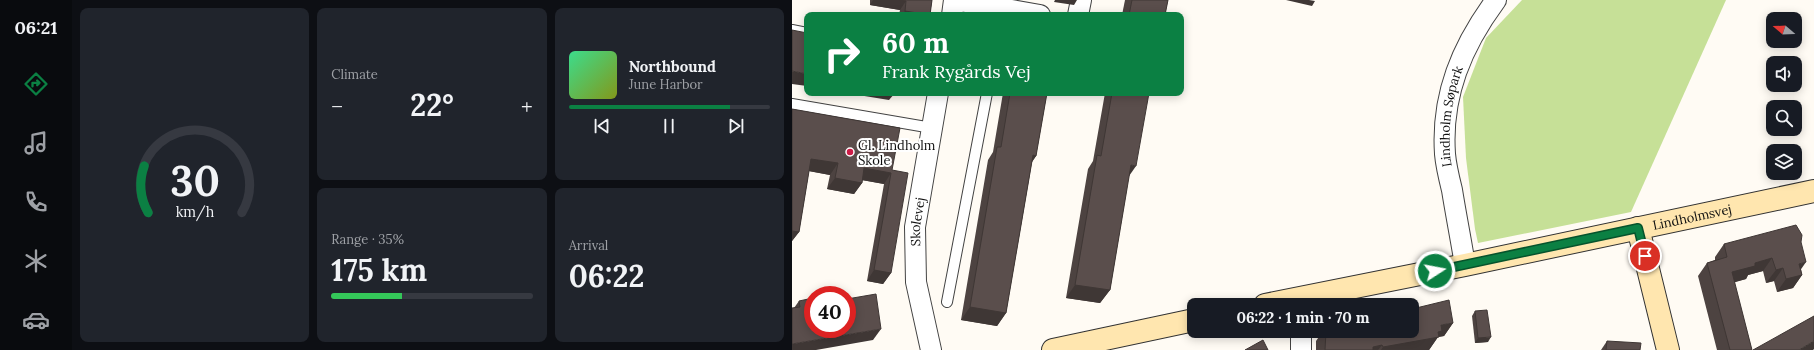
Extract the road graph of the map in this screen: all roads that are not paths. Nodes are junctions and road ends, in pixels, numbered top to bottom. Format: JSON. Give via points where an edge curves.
{"nodes":[{"id":1,"x":954,"y":0,"type":"edge"},
{"id":2,"x":1081,"y":0,"type":"edge"},
{"id":3,"x":1496,"y":0,"type":"edge"},
{"id":4,"x":952,"y":12,"type":"edge"},
{"id":5,"x":1002,"y":12,"type":"edge"},
{"id":6,"x":1079,"y":12,"type":"edge"},
{"id":7,"x":792,"y":30,"type":"edge"},
{"id":8,"x":804,"y":32,"type":"edge"},
{"id":9,"x":937,"y":96,"type":"edge"},
{"id":10,"x":986,"y":96,"type":"edge"},
{"id":11,"x":792,"y":104,"type":"edge"},
{"id":12,"x":932,"y":128,"type":"junction"},
{"id":13,"x":1814,"y":191,"type":"edge"},
{"id":14,"x":1638,"y":228,"type":"junction"},
{"id":15,"x":1465,"y":265,"type":"junction"},
{"id":16,"x":1315,"y":298,"type":"edge"},
{"id":17,"x":947,"y":302,"type":"dead end"},
{"id":18,"x":1187,"y":321,"type":"edge"},
{"id":19,"x":1301,"y":338,"type":"edge"},
{"id":20,"x":930,"y":350,"type":"edge"},
{"id":21,"x":1053,"y":350,"type":"edge"},
{"id":22,"x":1301,"y":350,"type":"edge"},
{"id":23,"x":1668,"y":350,"type":"edge"}],
"edges":[{"from":1,"to":4,"type":"street"},
{"from":1,"to":5,"type":"street"},
{"from":2,"to":6,"type":"street"},
{"from":3,"to":15,"type":"street","name":"Lindholm Søpark","via":[[1479,22],[1461,58],[1452,84],[1446,119],[1445,154]]},
{"from":7,"to":8,"type":"lane"},
{"from":9,"to":12,"type":"street","name":"Skolevej"},
{"from":10,"to":17,"type":"lane"},
{"from":11,"to":12,"type":"lane"},
{"from":12,"to":20,"type":"street","name":"Skolevej","via":[[915,227],[916,282]]},
{"from":13,"to":14,"type":"street","name":"Lindholmsvej"},
{"from":14,"to":15,"type":"street","name":"Lindholmsvej"},
{"from":14,"to":23,"type":"street"},
{"from":15,"to":16,"type":"street","name":"Lindholmsvej"},
{"from":18,"to":21,"type":"street"},
{"from":19,"to":22,"type":"street"}]}
